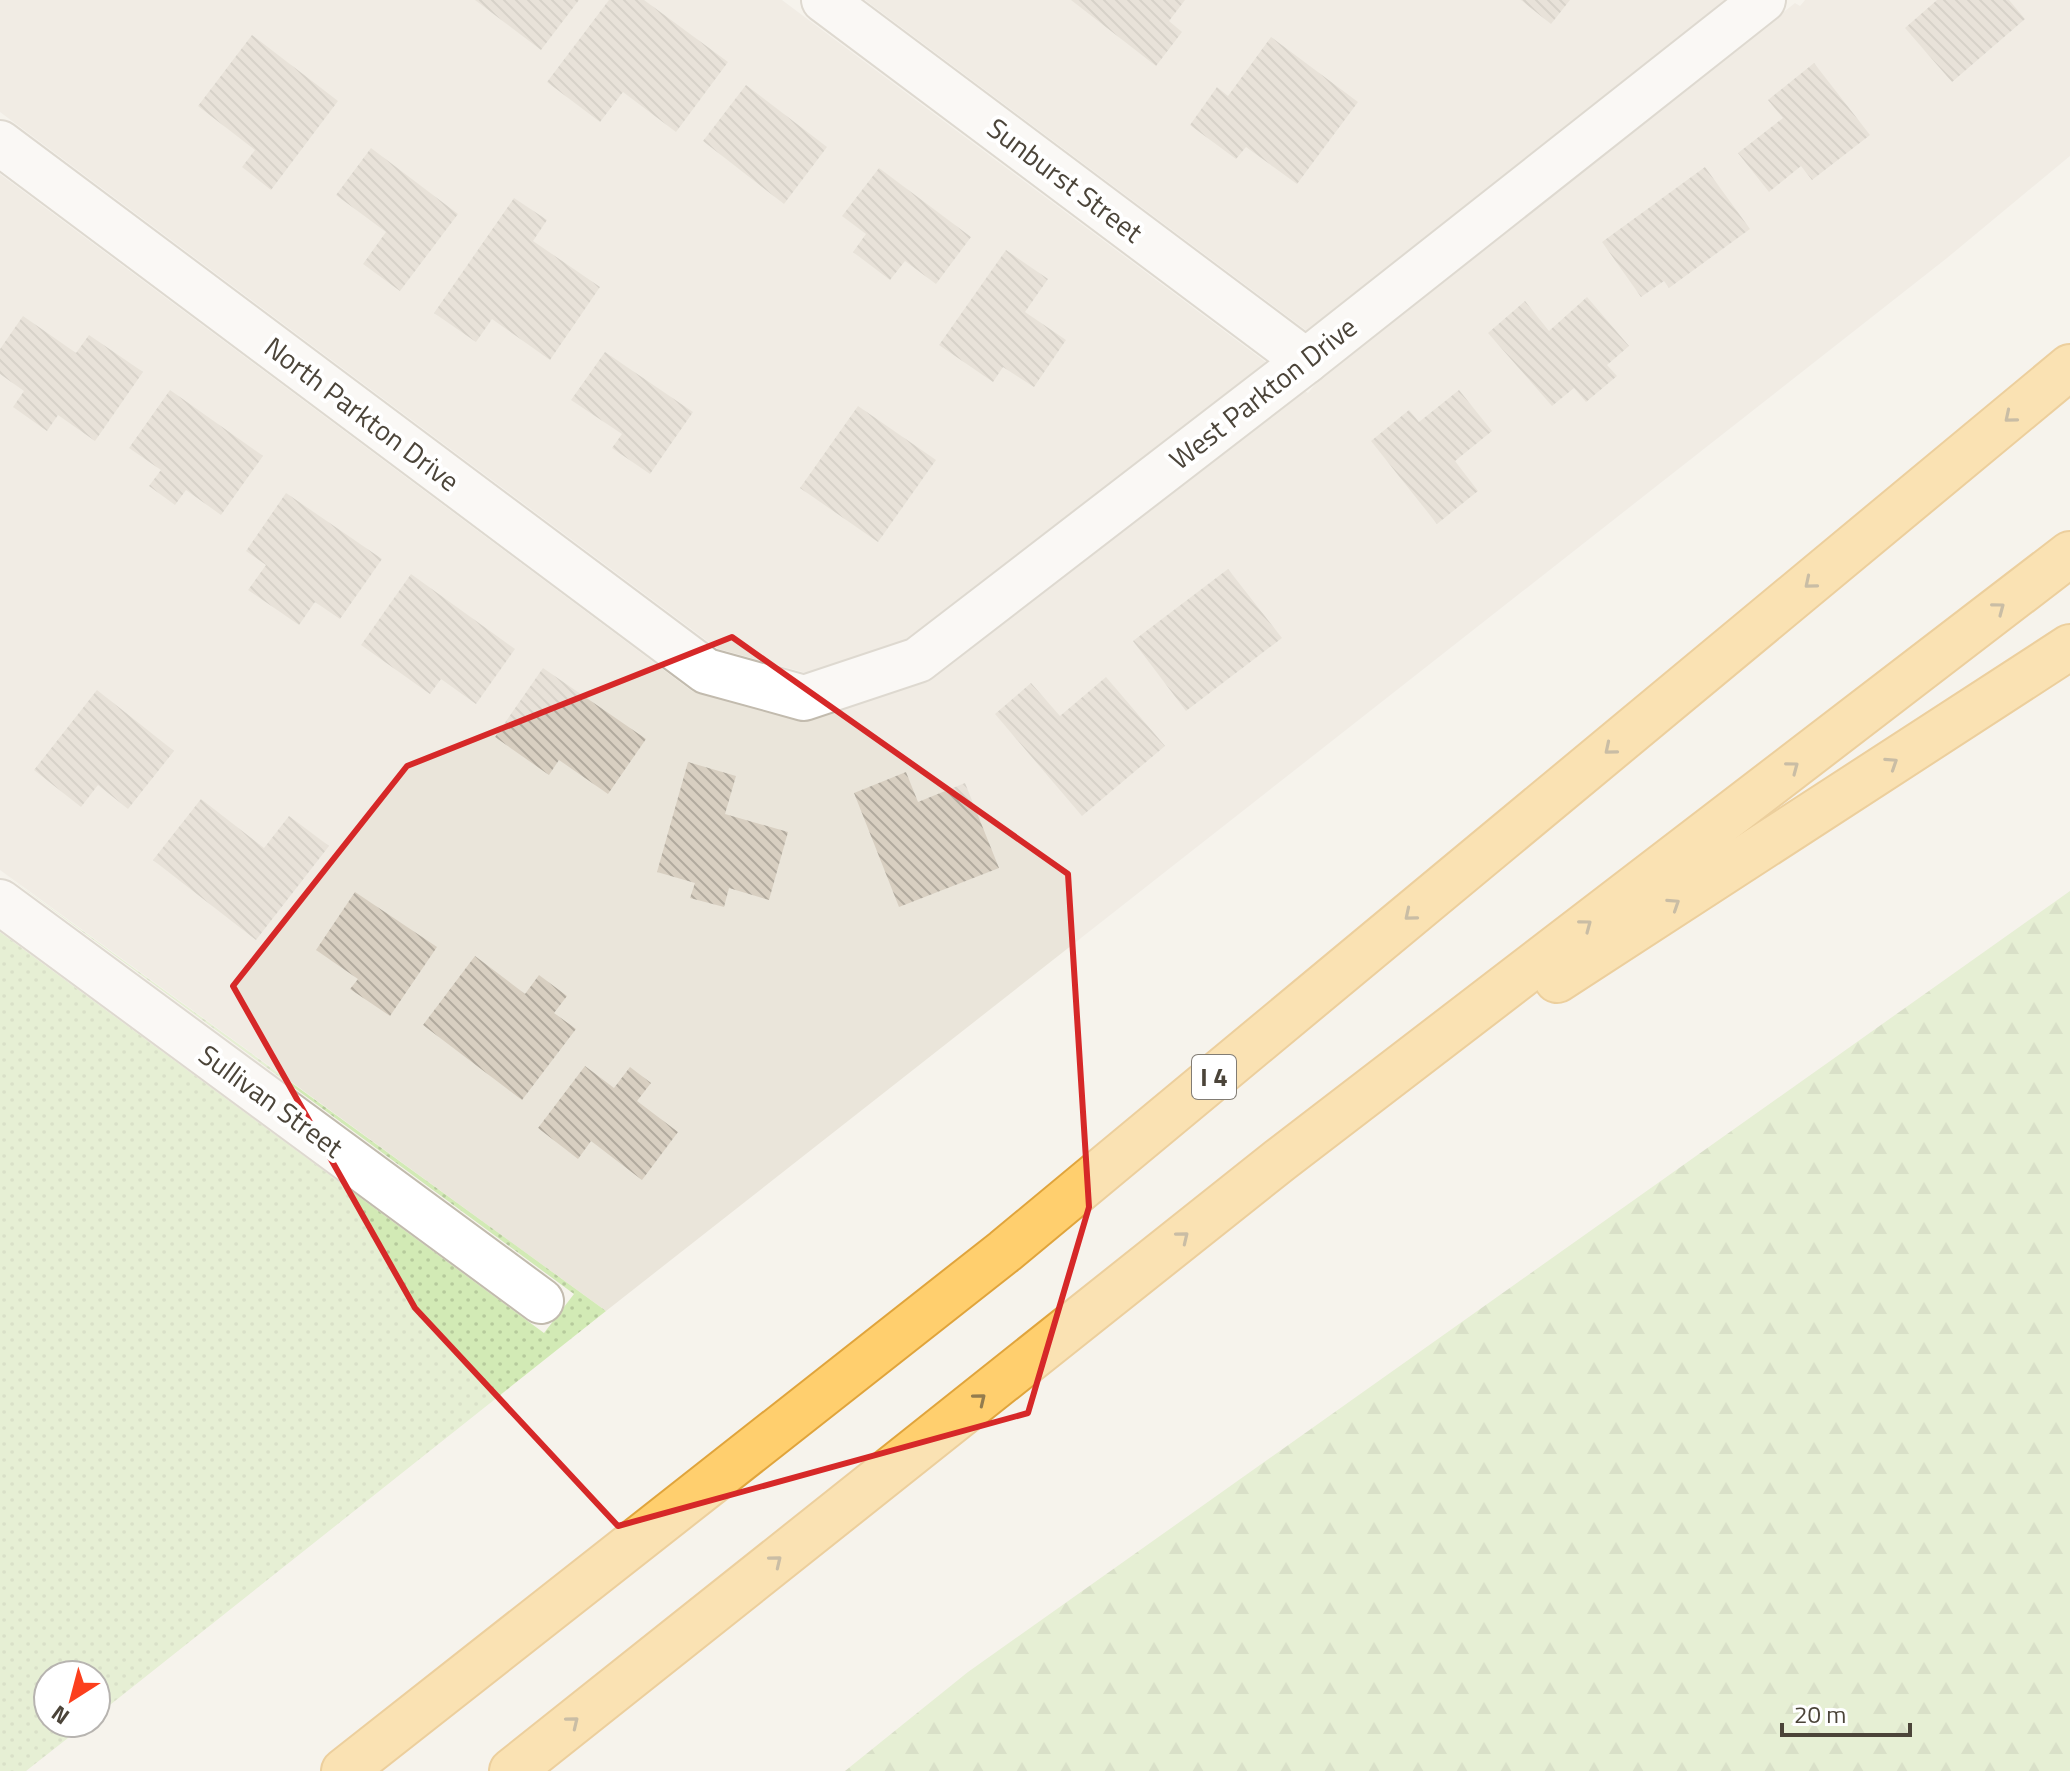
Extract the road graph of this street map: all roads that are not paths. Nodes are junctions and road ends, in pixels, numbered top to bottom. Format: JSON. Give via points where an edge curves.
{"nodes":[{"id":1,"x":824,"y":0,"type":"edge"},
{"id":2,"x":1763,"y":0,"type":"edge"},
{"id":3,"x":0,"y":143,"type":"edge"},
{"id":4,"x":1306,"y":361,"type":"junction"},
{"id":5,"x":2070,"y":367,"type":"edge"},
{"id":6,"x":2070,"y":554,"type":"edge"},
{"id":7,"x":2070,"y":647,"type":"edge"},
{"id":8,"x":727,"y":676,"type":"joint"},
{"id":9,"x":0,"y":902,"type":"edge"},
{"id":10,"x":1280,"y":1160,"type":"junction"},
{"id":11,"x":541,"y":1301,"type":"dead end"},
{"id":12,"x":344,"y":1771,"type":"edge"},
{"id":13,"x":512,"y":1771,"type":"edge"}],
"edges":[{"from":1,"to":4,"type":"street","name":"Sunburst Street"},
{"from":2,"to":4,"type":"street","name":"West Parkton Drive"},
{"from":3,"to":8,"type":"street","name":"North Parkton Drive","via":[[706,671]]},
{"from":4,"to":8,"type":"street","name":"West Parkton Drive","via":[[918,660],[804,698]]},
{"from":5,"to":12,"type":"highway","number":"I 4","one_way":true,"via":[[1005,1251]]},
{"from":10,"to":6,"type":"highway","one_way":true},
{"from":10,"to":7,"type":"highway","one_way":true},
{"from":9,"to":11,"type":"street","name":"Sullivan Street"},
{"from":13,"to":10,"type":"highway","one_way":true}]}
